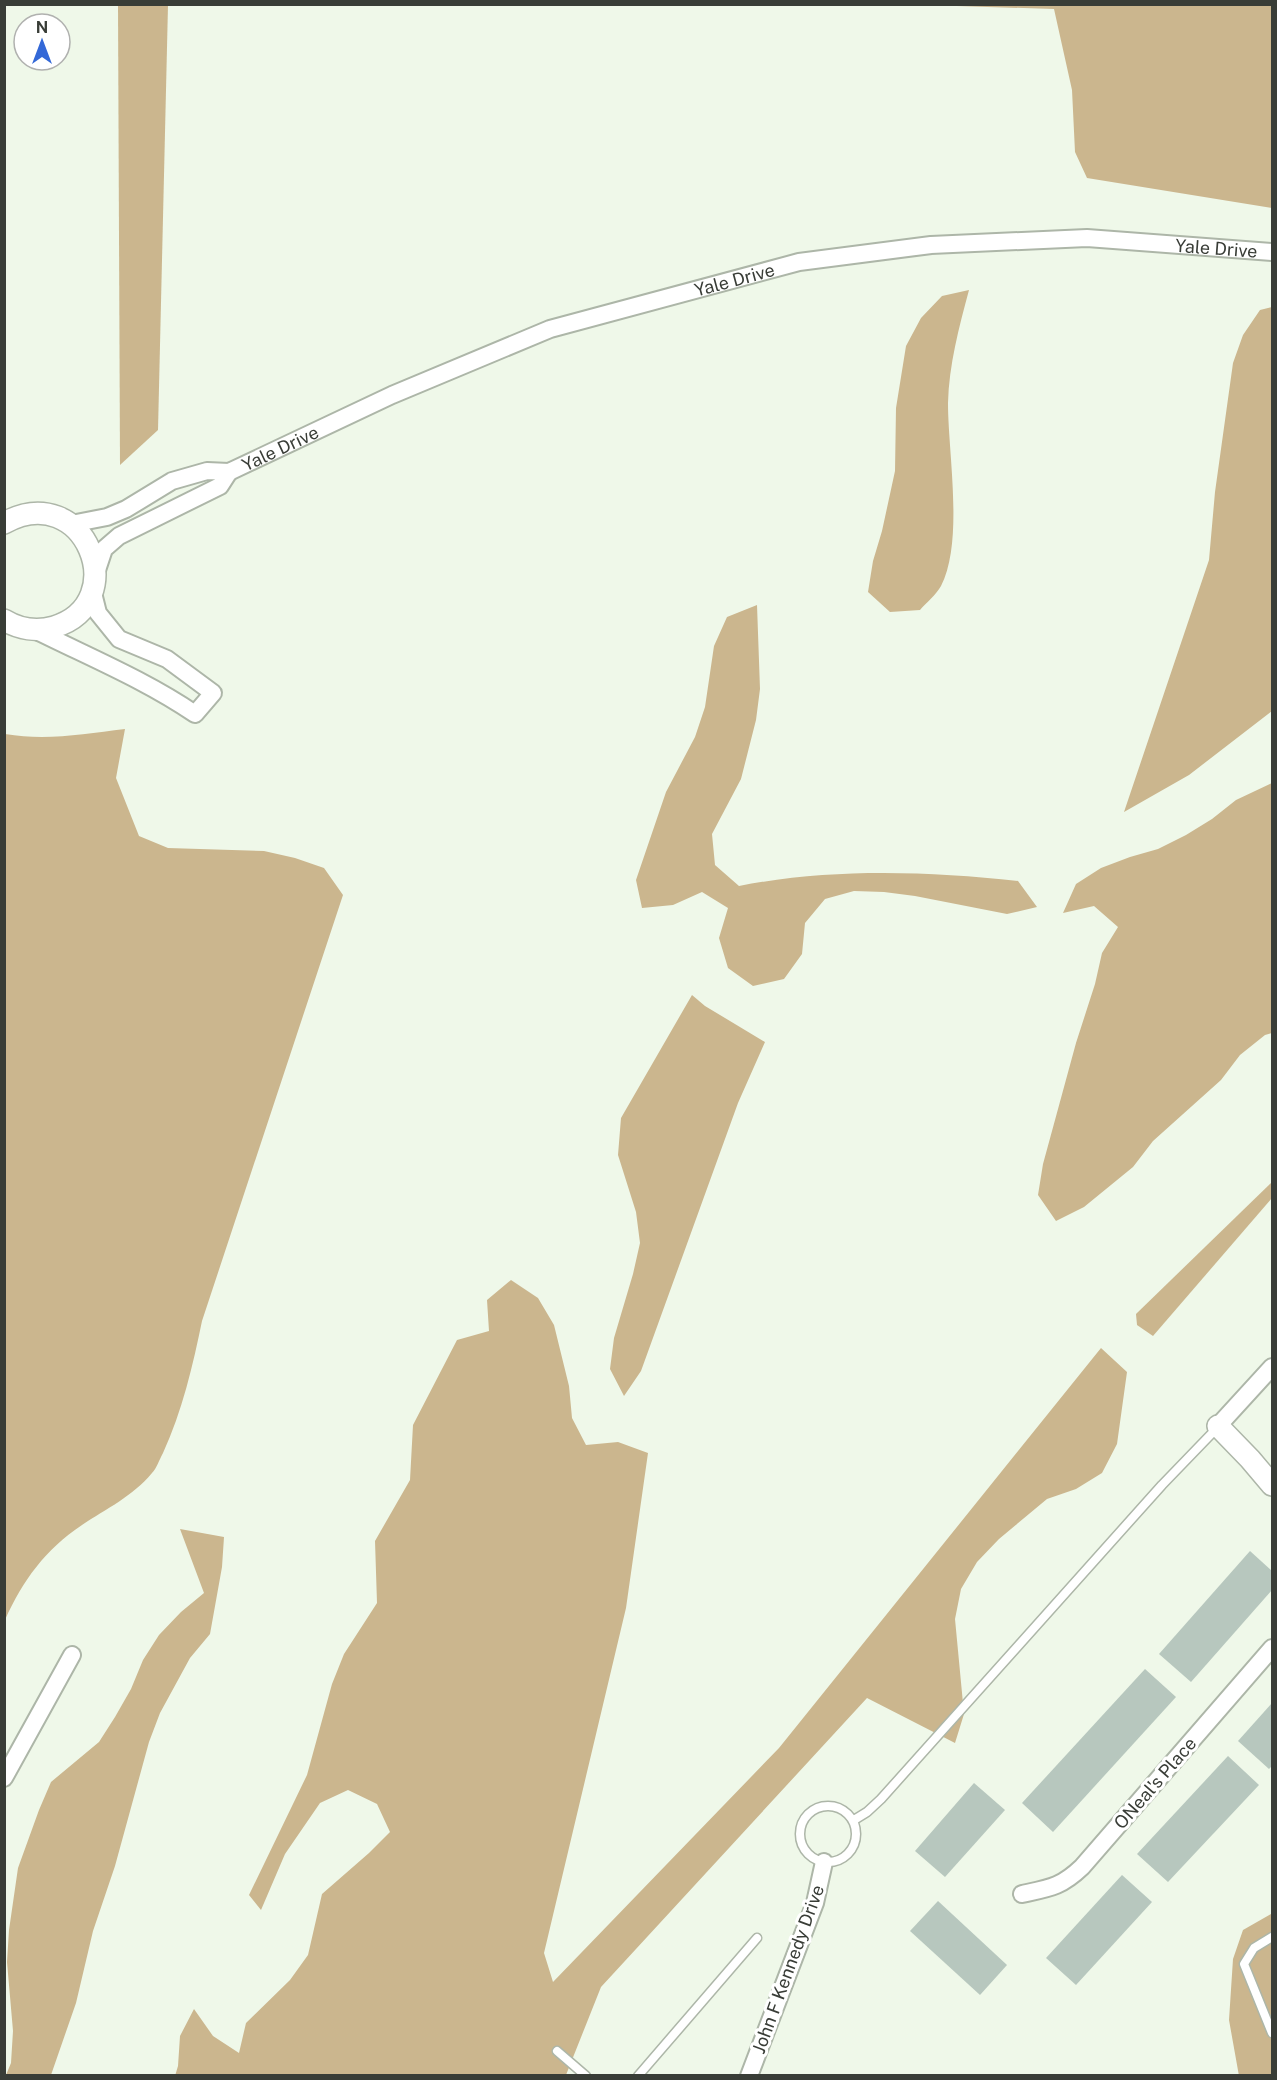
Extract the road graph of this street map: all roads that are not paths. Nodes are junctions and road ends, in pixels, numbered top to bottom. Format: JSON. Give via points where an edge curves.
{"nodes":[{"id":1,"x":1272,"y":252,"type":"edge"},
{"id":2,"x":229,"y":472,"type":"junction"},
{"id":3,"x":15,"y":512,"type":"edge"},
{"id":4,"x":4,"y":523,"type":"edge"},
{"id":5,"x":71,"y":524,"type":"junction"},
{"id":6,"x":94,"y":583,"type":"junction"},
{"id":7,"x":7,"y":624,"type":"edge"},
{"id":8,"x":35,"y":630,"type":"junction"},
{"id":9,"x":1272,"y":1367,"type":"edge"},
{"id":10,"x":1218,"y":1426,"type":"junction"},
{"id":11,"x":1272,"y":1485,"type":"edge"},
{"id":12,"x":1272,"y":1648,"type":"edge"},
{"id":13,"x":72,"y":1655,"type":"dead end"},
{"id":14,"x":4,"y":1778,"type":"edge"},
{"id":15,"x":854,"y":1820,"type":"junction"},
{"id":16,"x":824,"y":1862,"type":"junction"},
{"id":17,"x":1022,"y":1894,"type":"dead end"},
{"id":18,"x":1272,"y":1937,"type":"edge"},
{"id":19,"x":758,"y":1938,"type":"dead end"},
{"id":20,"x":1272,"y":2033,"type":"edge"},
{"id":21,"x":557,"y":2050,"type":"dead end"},
{"id":22,"x":585,"y":2076,"type":"edge"},
{"id":23,"x":638,"y":2076,"type":"edge"},
{"id":24,"x":749,"y":2076,"type":"edge"}],
"edges":[{"from":1,"to":2,"type":"street","name":"Yale Drive","via":[[1087,238],[931,245],[799,262],[550,329],[392,395]]},
{"from":2,"to":5,"type":"street","name":"Yale Drive","via":[[207,471],[172,481],[126,510]]},
{"from":2,"to":6,"type":"street","name":"Yale Drive","via":[[220,486],[118,536],[104,549]]},
{"from":3,"to":4,"type":"street"},
{"from":3,"to":5,"type":"street","via":[[49,514]]},
{"from":5,"to":6,"type":"street","via":[[92,553]]},
{"from":6,"to":8,"type":"street","via":[[71,619]]},
{"from":6,"to":8,"type":"street","via":[[99,613],[119,639],[167,659],[213,693],[195,714],[125,672]]},
{"from":7,"to":8,"type":"street"},
{"from":9,"to":10,"type":"street"},
{"from":10,"to":11,"type":"street"},
{"from":10,"to":15,"type":"lane","via":[[881,1799]]},
{"from":12,"to":17,"type":"street","name":"ONeal's Place","via":[[1082,1867],[1067,1881]]},
{"from":13,"to":14,"type":"street"},
{"from":15,"to":16,"type":"lane","via":[[857,1835],[850,1852],[843,1859]]},
{"from":15,"to":16,"type":"lane","via":[[837,1806],[828,1805],[810,1811],[804,1819],[800,1827],[802,1846],[807,1854]]},
{"from":16,"to":24,"type":"street","name":"John F Kennedy Drive","via":[[815,1903]]},
{"from":18,"to":20,"type":"lane","via":[[1254,1948],[1244,1964]]},
{"from":19,"to":23,"type":"lane"},
{"from":21,"to":22,"type":"lane"}]}
